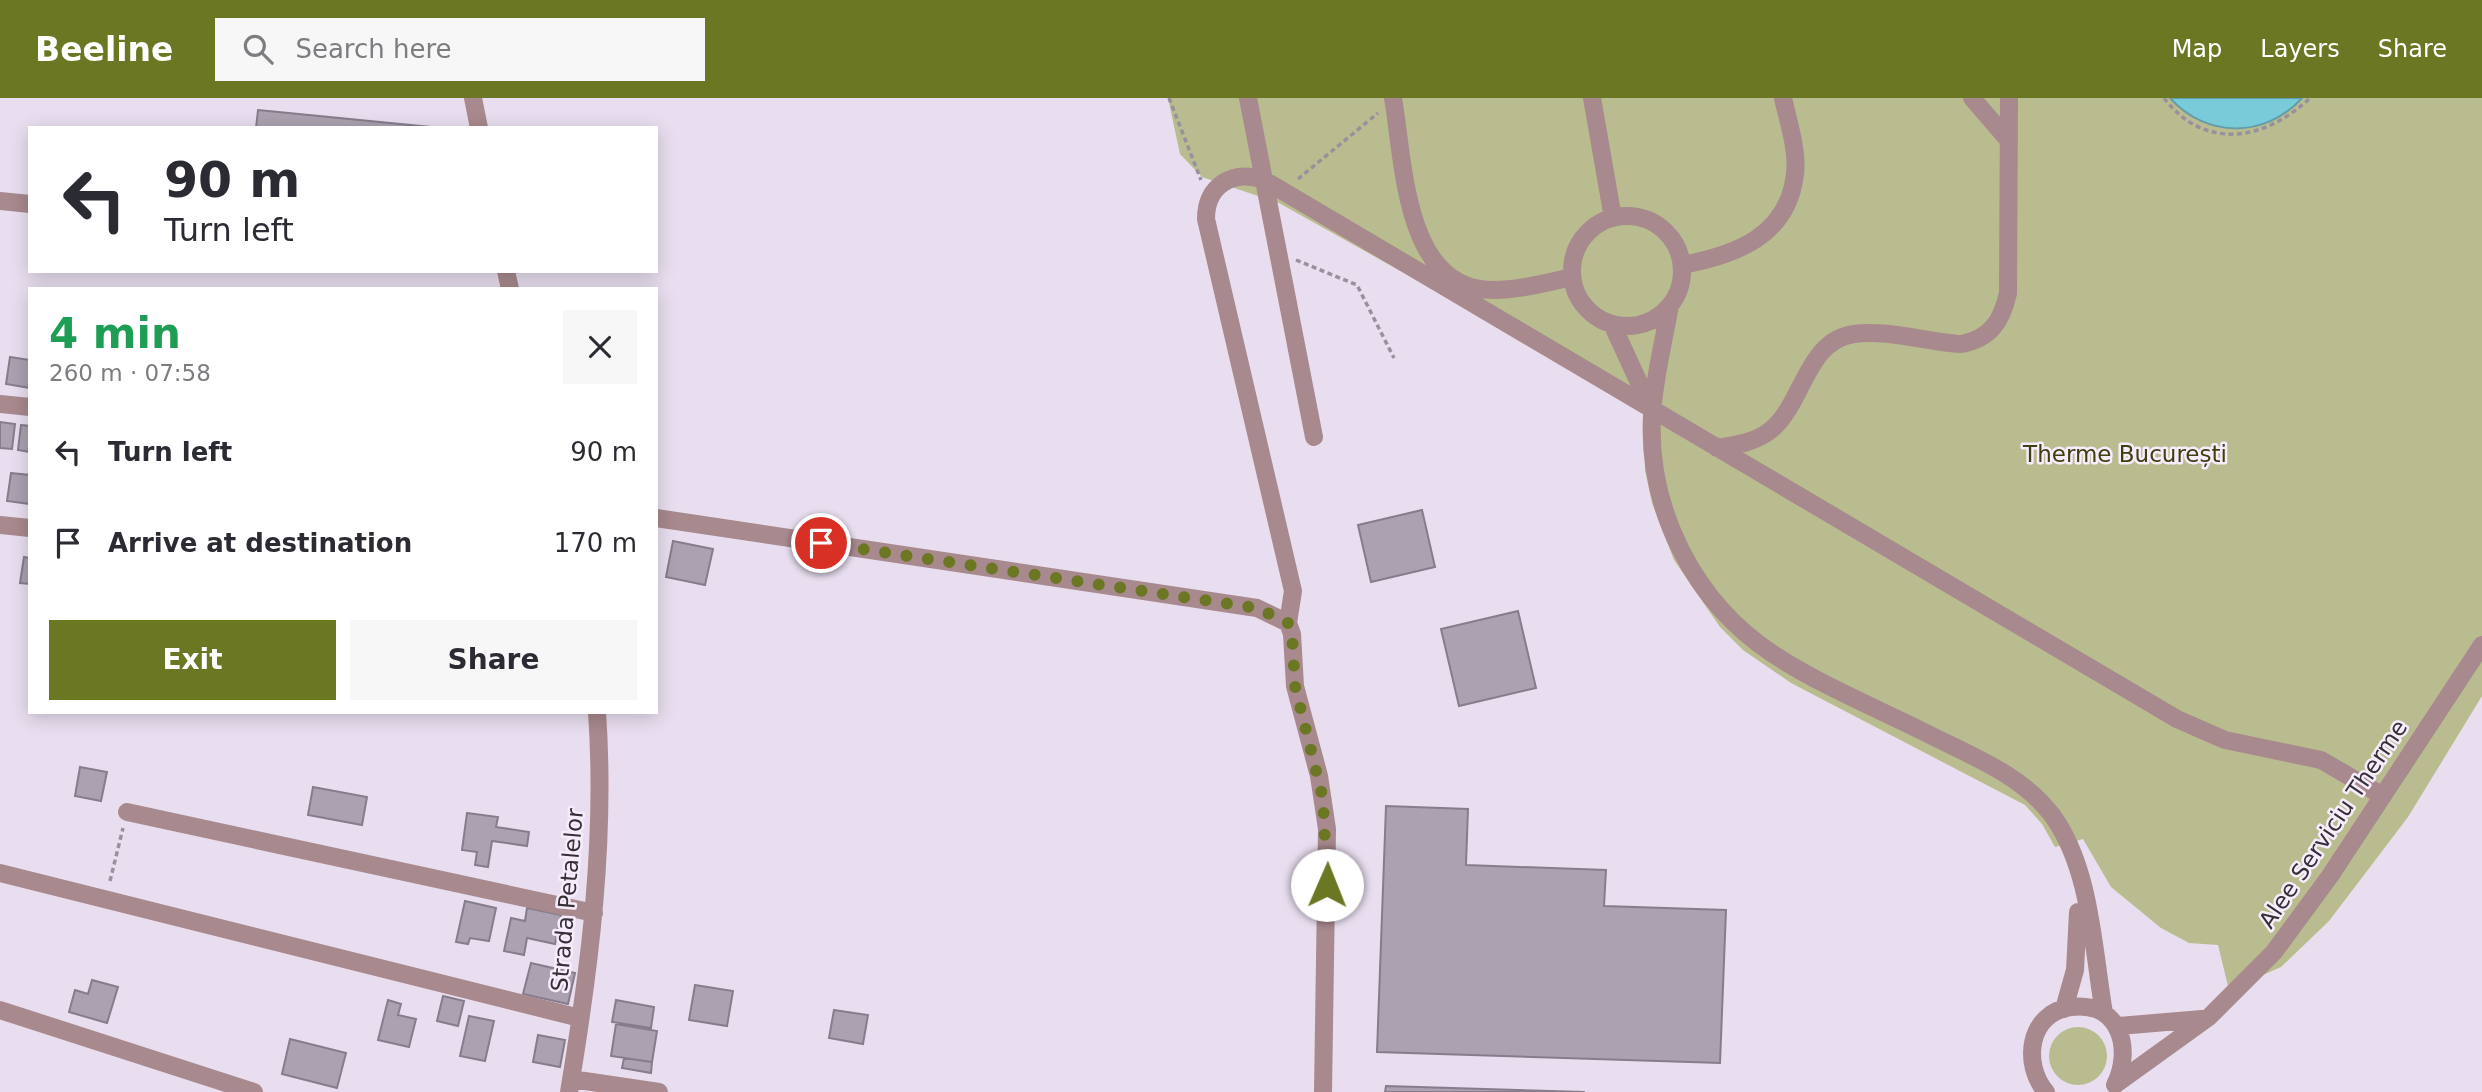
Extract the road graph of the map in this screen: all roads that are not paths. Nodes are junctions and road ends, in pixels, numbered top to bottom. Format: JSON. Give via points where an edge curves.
{"nodes":[{"id":1,"x":473,"y":98,"type":"edge"},
{"id":2,"x":1248,"y":98,"type":"edge"},
{"id":3,"x":1592,"y":98,"type":"edge"},
{"id":4,"x":1783,"y":98,"type":"edge"},
{"id":5,"x":1972,"y":98,"type":"edge"},
{"id":6,"x":2008,"y":98,"type":"edge"},
{"id":7,"x":1393,"y":99,"type":"edge"},
{"id":8,"x":479,"y":126,"type":"edge"},
{"id":9,"x":2009,"y":141,"type":"junction"},
{"id":10,"x":1264,"y":180,"type":"junction"},
{"id":11,"x":0,"y":201,"type":"edge"},
{"id":12,"x":28,"y":204,"type":"edge"},
{"id":13,"x":1613,"y":218,"type":"junction"},
{"id":14,"x":1682,"y":265,"type":"junction"},
{"id":15,"x":1572,"y":277,"type":"junction"},
{"id":16,"x":1670,"y":305,"type":"junction"},
{"id":17,"x":1612,"y":324,"type":"junction"},
{"id":18,"x":0,"y":404,"type":"edge"},
{"id":19,"x":28,"y":407,"type":"edge"},
{"id":20,"x":1652,"y":411,"type":"junction"},
{"id":21,"x":1314,"y":437,"type":"dead end"},
{"id":22,"x":1717,"y":448,"type":"junction"},
{"id":23,"x":658,"y":517,"type":"edge"},
{"id":24,"x":0,"y":525,"type":"edge"},
{"id":25,"x":28,"y":528,"type":"edge"},
{"id":26,"x":1288,"y":623,"type":"junction"},
{"id":27,"x":2482,"y":645,"type":"edge"},
{"id":28,"x":597,"y":714,"type":"edge"},
{"id":29,"x":2382,"y":796,"type":"junction"},
{"id":30,"x":127,"y":812,"type":"road end"},
{"id":31,"x":2078,"y":863,"type":"junction"},
{"id":32,"x":0,"y":873,"type":"edge"},
{"id":33,"x":594,"y":913,"type":"junction"},
{"id":34,"x":2064,"y":1009,"type":"junction"},
{"id":35,"x":0,"y":1010,"type":"edge"},
{"id":36,"x":2104,"y":1013,"type":"junction"},
{"id":37,"x":2209,"y":1017,"type":"junction"},
{"id":38,"x":580,"y":1018,"type":"junction"},
{"id":39,"x":2119,"y":1026,"type":"junction"},
{"id":40,"x":570,"y":1086,"type":"edge"},
{"id":41,"x":2112,"y":1088,"type":"edge"},
{"id":42,"x":254,"y":1092,"type":"edge"},
{"id":43,"x":659,"y":1092,"type":"edge"},
{"id":44,"x":1322,"y":1092,"type":"edge"},
{"id":45,"x":2046,"y":1092,"type":"edge"}],
"edges":[{"from":1,"to":8,"type":"street"},
{"from":2,"to":10,"type":"street"},
{"from":3,"to":13,"type":"street"},
{"from":4,"to":14,"type":"street","via":[[1795,172],[1788,204],[1762,237],[1740,251]]},
{"from":5,"to":9,"type":"street"},
{"from":6,"to":9,"type":"street"},
{"from":7,"to":15,"type":"street","via":[[1418,234],[1433,262],[1455,279],[1490,290]]},
{"from":9,"to":22,"type":"street","via":[[2008,293],[2003,316],[1990,332],[1961,344],[1870,334],[1835,341],[1820,354],[1773,428],[1758,438]]},
{"from":10,"to":20,"type":"street"},
{"from":10,"to":21,"type":"street"},
{"from":10,"to":26,"type":"street","via":[[1251,175],[1227,179],[1209,198],[1206,219],[1293,591]]},
{"from":11,"to":12,"type":"street"},
{"from":13,"to":14,"type":"street","via":[[1637,216],[1658,225],[1674,243]]},
{"from":13,"to":15,"type":"street","via":[[1582,239]]},
{"from":14,"to":16,"type":"street","via":[[1680,286]]},
{"from":15,"to":17,"type":"street","via":[[1585,306]]},
{"from":16,"to":17,"type":"street","via":[[1644,323]]},
{"from":16,"to":20,"type":"street"},
{"from":17,"to":20,"type":"street"},
{"from":18,"to":19,"type":"street"},
{"from":20,"to":22,"type":"street"},
{"from":20,"to":31,"type":"street","via":[[1656,479],[1671,528],[1697,578],[1728,617],[1791,665],[2021,784],[2053,816]]},
{"from":22,"to":29,"type":"street","via":[[2177,719],[2225,740],[2321,760]]},
{"from":23,"to":26,"type":"street","via":[[1257,608]]},
{"from":24,"to":25,"type":"street"},
{"from":26,"to":44,"type":"street","via":[[1295,686],[1319,776],[1327,829]]},
{"from":27,"to":29,"type":"street","name":"Alee Serviciu Therme"},
{"from":28,"to":33,"type":"street","name":"Strada Petalelor","via":[[601,817]]},
{"from":29,"to":37,"type":"street","name":"Alee Serviciu Therme","via":[[2274,953]]},
{"from":30,"to":33,"type":"street"},
{"from":31,"to":34,"type":"street","via":[[2078,942]]},
{"from":31,"to":36,"type":"street"},
{"from":32,"to":38,"type":"street"},
{"from":33,"to":38,"type":"street","name":"Strada Petalelor"},
{"from":34,"to":36,"type":"street","via":[[2086,1007]]},
{"from":34,"to":45,"type":"street","via":[[2045,1021],[2030,1051],[2031,1066]]},
{"from":35,"to":42,"type":"street"},
{"from":36,"to":39,"type":"street"},
{"from":37,"to":39,"type":"street"},
{"from":37,"to":41,"type":"street","name":"Alee Serviciu Therme"},
{"from":38,"to":40,"type":"street","name":"Strada Petalelor"},
{"from":39,"to":41,"type":"street","via":[[2124,1055]]},
{"from":40,"to":43,"type":"street"}]}
